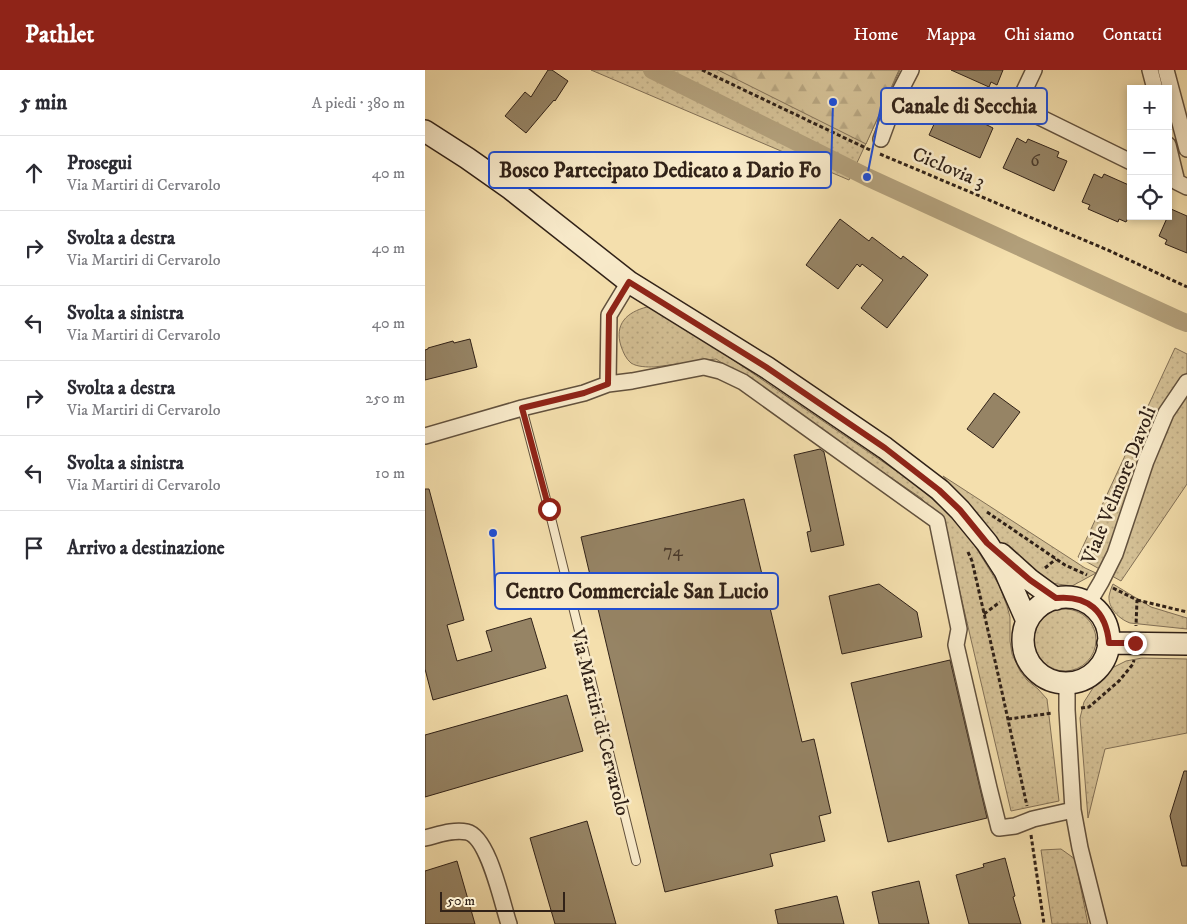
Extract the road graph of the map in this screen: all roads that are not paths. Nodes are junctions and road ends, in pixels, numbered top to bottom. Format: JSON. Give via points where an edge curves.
{"nodes":[{"id":1,"x":911,"y":70,"type":"edge"},
{"id":2,"x":1034,"y":70,"type":"edge"},
{"id":3,"x":1150,"y":70,"type":"edge"},
{"id":4,"x":1166,"y":70,"type":"edge"},
{"id":5,"x":1154,"y":85,"type":"edge"},
{"id":6,"x":425,"y":131,"type":"edge"},
{"id":7,"x":881,"y":139,"type":"dead end"},
{"id":8,"x":1187,"y":149,"type":"edge"},
{"id":9,"x":1172,"y":159,"type":"edge"},
{"id":10,"x":1127,"y":160,"type":"edge"},
{"id":11,"x":1178,"y":182,"type":"edge"},
{"id":12,"x":629,"y":282,"type":"junction"},
{"id":13,"x":1187,"y":382,"type":"edge"},
{"id":14,"x":608,"y":384,"type":"junction"},
{"id":15,"x":522,"y":408,"type":"junction"},
{"id":16,"x":425,"y":436,"type":"edge"},
{"id":17,"x":978,"y":547,"type":"junction"},
{"id":18,"x":1056,"y":598,"type":"junction"},
{"id":19,"x":1088,"y":604,"type":"junction"},
{"id":20,"x":1027,"y":621,"type":"junction"},
{"id":21,"x":1109,"y":643,"type":"junction"},
{"id":22,"x":1187,"y":644,"type":"edge"},
{"id":23,"x":1067,"y":683,"type":"junction"},
{"id":24,"x":1073,"y":810,"type":"junction"},
{"id":25,"x":425,"y":838,"type":"edge"},
{"id":26,"x":636,"y":861,"type":"dead end"},
{"id":27,"x":509,"y":924,"type":"edge"},
{"id":28,"x":1099,"y":924,"type":"edge"}],
"edges":[{"from":1,"to":7,"type":"street"},
{"from":2,"to":10,"type":"street","via":[[1017,106]]},
{"from":3,"to":5,"type":"street"},
{"from":4,"to":8,"type":"street"},
{"from":6,"to":12,"type":"main road","via":[[511,189]]},
{"from":9,"to":11,"type":"street"},
{"from":12,"to":14,"type":"street","via":[[609,315]]},
{"from":12,"to":17,"type":"main road","via":[[766,367],[885,448],[960,510]]},
{"from":13,"to":19,"type":"street","name":"Viale Velmore Davoli","via":[[1166,413],[1115,554]]},
{"from":14,"to":15,"type":"street"},
{"from":14,"to":24,"type":"street","via":[[705,367],[720,371],[743,382],[937,521],[959,629],[956,644],[999,828]]},
{"from":15,"to":16,"type":"street"},
{"from":15,"to":26,"type":"lane","name":"Via Martiri di Cervarolo"},
{"from":17,"to":18,"type":"main road"},
{"from":17,"to":20,"type":"main road","via":[[1005,571]]},
{"from":18,"to":19,"type":"main road","via":[[1078,599]]},
{"from":18,"to":20,"type":"main road","via":[[1039,607]]},
{"from":19,"to":21,"type":"main road","via":[[1104,620]]},
{"from":20,"to":23,"type":"main road","via":[[1023,646],[1033,669],[1055,682]]},
{"from":21,"to":22,"type":"main road"},
{"from":21,"to":23,"type":"main road","via":[[1100,666],[1091,675]]},
{"from":23,"to":24,"type":"street"},
{"from":24,"to":28,"type":"street"},
{"from":25,"to":27,"type":"street","via":[[449,832],[467,832],[480,842],[488,856]]}]}
